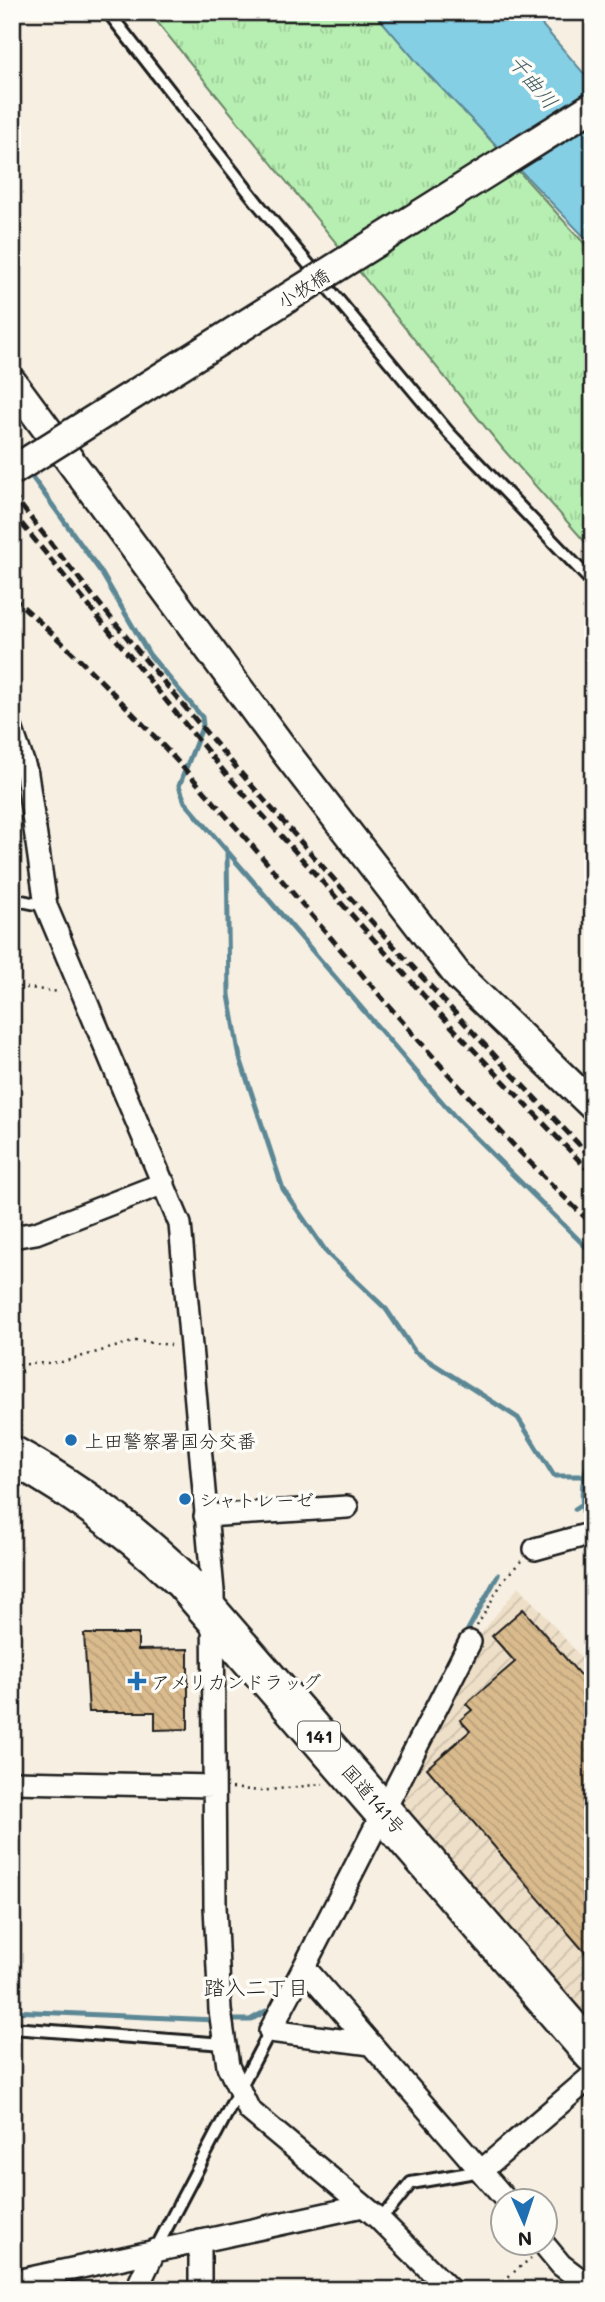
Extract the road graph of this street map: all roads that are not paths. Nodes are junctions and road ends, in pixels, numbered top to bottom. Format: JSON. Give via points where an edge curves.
{"nodes":[{"id":1,"x":108,"y":12,"type":"edge"},
{"id":2,"x":593,"y":106,"type":"edge"},
{"id":3,"x":12,"y":382,"type":"edge"},
{"id":4,"x":12,"y":471,"type":"edge"},
{"id":5,"x":593,"y":583,"type":"edge"},
{"id":6,"x":12,"y":730,"type":"edge"},
{"id":7,"x":12,"y":899,"type":"edge"},
{"id":8,"x":46,"y":906,"type":"junction"},
{"id":9,"x":593,"y":1105,"type":"edge"},
{"id":10,"x":164,"y":1183,"type":"junction"},
{"id":11,"x":12,"y":1237,"type":"edge"},
{"id":12,"x":12,"y":1455,"type":"edge"},
{"id":13,"x":347,"y":1507,"type":"dead end"},
{"id":14,"x":205,"y":1516,"type":"junction"},
{"id":15,"x":587,"y":1535,"type":"edge"},
{"id":16,"x":529,"y":1554,"type":"road end"},
{"id":17,"x":214,"y":1616,"type":"junction"},
{"id":18,"x":473,"y":1635,"type":"road end"},
{"id":19,"x":12,"y":1782,"type":"edge"},
{"id":20,"x":214,"y":1786,"type":"junction"},
{"id":21,"x":385,"y":1812,"type":"junction"},
{"id":22,"x":304,"y":1967,"type":"junction"},
{"id":23,"x":12,"y":2028,"type":"edge"},
{"id":24,"x":222,"y":2028,"type":"junction"},
{"id":25,"x":270,"y":2031,"type":"junction"},
{"id":26,"x":371,"y":2044,"type":"junction"},
{"id":27,"x":593,"y":2054,"type":"edge"},
{"id":28,"x":593,"y":2075,"type":"edge"},
{"id":29,"x":239,"y":2091,"type":"junction"},
{"id":30,"x":481,"y":2171,"type":"junction"},
{"id":31,"x":494,"y":2186,"type":"edge"},
{"id":32,"x":370,"y":2211,"type":"junction"},
{"id":33,"x":200,"y":2241,"type":"junction"},
{"id":34,"x":155,"y":2250,"type":"junction"},
{"id":35,"x":554,"y":2256,"type":"edge"},
{"id":36,"x":12,"y":2282,"type":"edge"},
{"id":37,"x":593,"y":2289,"type":"edge"},
{"id":38,"x":136,"y":2290,"type":"edge"},
{"id":39,"x":201,"y":2290,"type":"edge"},
{"id":40,"x":450,"y":2290,"type":"edge"}],
"edges":[{"from":1,"to":5,"type":"lane","via":[[259,205],[449,433]]},
{"from":2,"to":4,"type":"street","name":"小牧橋","bridge":true},
{"from":3,"to":9,"type":"street","via":[[287,754],[459,977]]},
{"from":6,"to":8,"type":"street","via":[[27,774]]},
{"from":7,"to":8,"type":"lane"},
{"from":8,"to":10,"type":"street"},
{"from":10,"to":11,"type":"street","via":[[36,1233]]},
{"from":10,"to":14,"type":"street","via":[[180,1224]]},
{"from":12,"to":17,"type":"highway","name":"国道141号","number":"141","via":[[54,1478],[130,1532]]},
{"from":13,"to":14,"type":"street"},
{"from":14,"to":17,"type":"street"},
{"from":15,"to":16,"type":"street"},
{"from":17,"to":20,"type":"street"},
{"from":17,"to":21,"type":"highway","name":"国道141号","number":"141"},
{"from":18,"to":21,"type":"street"},
{"from":19,"to":20,"type":"street"},
{"from":20,"to":24,"type":"street"},
{"from":21,"to":22,"type":"street"},
{"from":21,"to":27,"type":"highway","name":"国道141号","number":"141"},
{"from":22,"to":25,"type":"street"},
{"from":22,"to":26,"type":"street"},
{"from":23,"to":24,"type":"lane"},
{"from":24,"to":29,"type":"street","via":[[228,2066]]},
{"from":25,"to":26,"type":"street"},
{"from":25,"to":29,"type":"lane"},
{"from":26,"to":30,"type":"street"},
{"from":28,"to":30,"type":"street"},
{"from":29,"to":32,"type":"street","via":[[260,2121]]},
{"from":29,"to":34,"type":"lane"},
{"from":30,"to":31,"type":"street"},
{"from":30,"to":32,"type":"lane","via":[[411,2183],[390,2209]]},
{"from":32,"to":33,"type":"street"},
{"from":32,"to":40,"type":"street"},
{"from":33,"to":34,"type":"street"},
{"from":33,"to":39,"type":"street"},
{"from":34,"to":36,"type":"street"},
{"from":34,"to":38,"type":"street"},
{"from":35,"to":37,"type":"street"}]}
